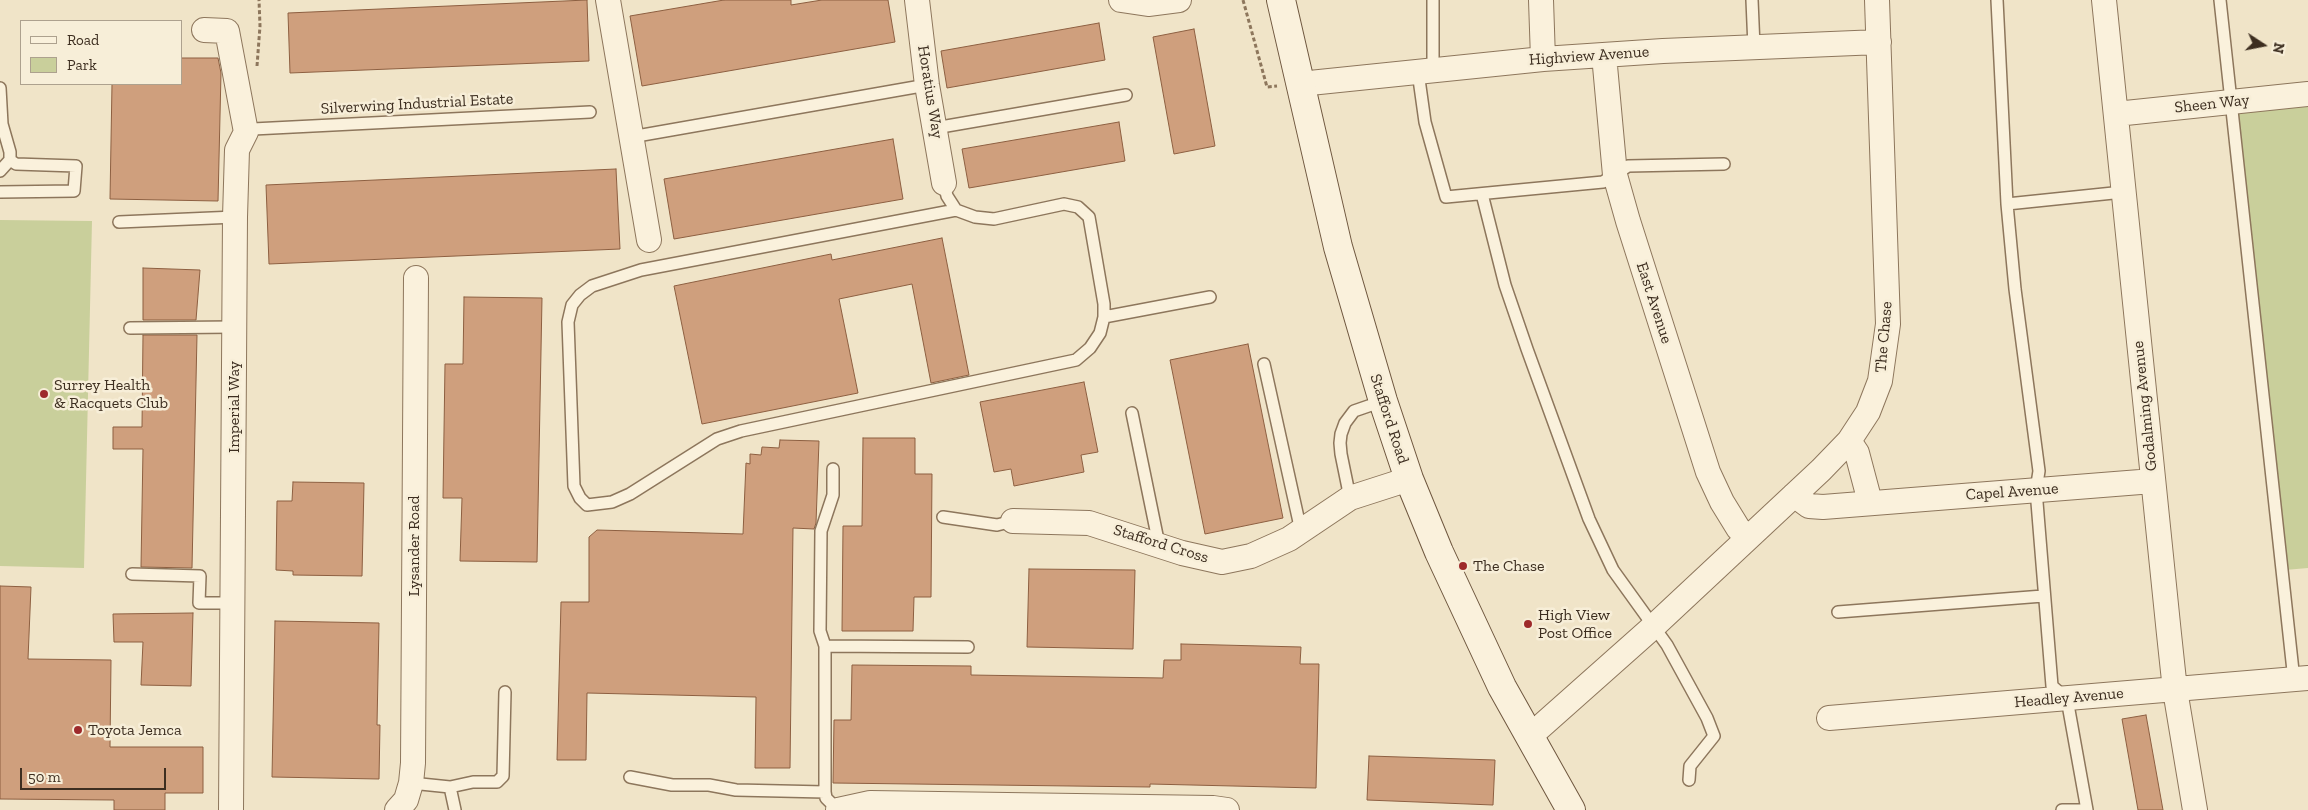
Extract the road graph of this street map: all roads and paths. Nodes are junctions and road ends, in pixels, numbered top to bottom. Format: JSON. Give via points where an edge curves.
{"nodes":[{"id":1,"x":608,"y":0,"type":"edge"},
{"id":2,"x":917,"y":0,"type":"edge"},
{"id":3,"x":1120,"y":0,"type":"edge"},
{"id":4,"x":1179,"y":0,"type":"edge"},
{"id":5,"x":1243,"y":0,"type":"edge"},
{"id":6,"x":1280,"y":0,"type":"edge"},
{"id":7,"x":1433,"y":0,"type":"edge"},
{"id":8,"x":1541,"y":0,"type":"edge"},
{"id":9,"x":1752,"y":0,"type":"edge"},
{"id":10,"x":1877,"y":0,"type":"edge"},
{"id":11,"x":1997,"y":0,"type":"edge"},
{"id":12,"x":2104,"y":0,"type":"edge"},
{"id":13,"x":2220,"y":0,"type":"edge"},
{"id":14,"x":204,"y":30,"type":"dead end"},
{"id":15,"x":1879,"y":42,"type":"junction"},
{"id":16,"x":1754,"y":47,"type":"junction"},
{"id":17,"x":1604,"y":55,"type":"junction"},
{"id":18,"x":1543,"y":59,"type":"junction"},
{"id":19,"x":1426,"y":71,"type":"junction"},
{"id":20,"x":1300,"y":84,"type":"junction"},
{"id":21,"x":927,"y":85,"type":"junction"},
{"id":22,"x":0,"y":88,"type":"edge"},
{"id":23,"x":2308,"y":94,"type":"edge"},
{"id":24,"x":1126,"y":96,"type":"dead end"},
{"id":25,"x":2231,"y":102,"type":"junction"},
{"id":26,"x":590,"y":112,"type":"dead end"},
{"id":27,"x":2116,"y":114,"type":"junction"},
{"id":28,"x":935,"y":128,"type":"junction"},
{"id":29,"x":246,"y":132,"type":"junction"},
{"id":30,"x":631,"y":137,"type":"junction"},
{"id":31,"x":2,"y":140,"type":"edge"},
{"id":32,"x":10,"y":160,"type":"junction"},
{"id":33,"x":1724,"y":164,"type":"dead end"},
{"id":34,"x":0,"y":171,"type":"edge"},
{"id":35,"x":1615,"y":175,"type":"junction"},
{"id":36,"x":944,"y":183,"type":"joint"},
{"id":37,"x":0,"y":192,"type":"edge"},
{"id":38,"x":2123,"y":192,"type":"junction"},
{"id":39,"x":1482,"y":194,"type":"junction"},
{"id":40,"x":2007,"y":204,"type":"junction"},
{"id":41,"x":956,"y":210,"type":"junction"},
{"id":42,"x":235,"y":217,"type":"junction"},
{"id":43,"x":119,"y":222,"type":"dead end"},
{"id":44,"x":649,"y":240,"type":"dead end"},
{"id":45,"x":416,"y":278,"type":"dead end"},
{"id":46,"x":1210,"y":297,"type":"dead end"},
{"id":47,"x":1104,"y":317,"type":"junction"},
{"id":48,"x":234,"y":327,"type":"junction"},
{"id":49,"x":130,"y":328,"type":"dead end"},
{"id":50,"x":1264,"y":364,"type":"dead end"},
{"id":51,"x":1383,"y":401,"type":"junction"},
{"id":52,"x":1132,"y":414,"type":"dead end"},
{"id":53,"x":1849,"y":441,"type":"junction"},
{"id":54,"x":833,"y":469,"type":"dead end"},
{"id":55,"x":1409,"y":479,"type":"junction"},
{"id":56,"x":2153,"y":481,"type":"junction"},
{"id":57,"x":2036,"y":490,"type":"junction"},
{"id":58,"x":1794,"y":495,"type":"junction"},
{"id":59,"x":1350,"y":498,"type":"junction"},
{"id":60,"x":1870,"y":502,"type":"junction"},
{"id":61,"x":943,"y":517,"type":"dead end"},
{"id":62,"x":1013,"y":520,"type":"joint"},
{"id":63,"x":1301,"y":531,"type":"junction"},
{"id":64,"x":1747,"y":538,"type":"junction"},
{"id":65,"x":1159,"y":545,"type":"junction"},
{"id":66,"x":132,"y":574,"type":"dead end"},
{"id":67,"x":2043,"y":596,"type":"junction"},
{"id":68,"x":232,"y":603,"type":"junction"},
{"id":69,"x":1838,"y":612,"type":"dead end"},
{"id":70,"x":1654,"y":626,"type":"junction"},
{"id":71,"x":825,"y":646,"type":"junction"},
{"id":72,"x":968,"y":647,"type":"dead end"},
{"id":73,"x":2301,"y":679,"type":"edge"},
{"id":74,"x":2175,"y":690,"type":"junction"},
{"id":75,"x":505,"y":692,"type":"dead end"},
{"id":76,"x":2068,"y":699,"type":"junction"},
{"id":77,"x":1829,"y":718,"type":"dead end"},
{"id":78,"x":1529,"y":737,"type":"junction"},
{"id":79,"x":630,"y":777,"type":"dead end"},
{"id":80,"x":1689,"y":780,"type":"dead end"},
{"id":81,"x":411,"y":783,"type":"junction"},
{"id":82,"x":450,"y":787,"type":"junction"},
{"id":83,"x":834,"y":804,"type":"edge"},
{"id":84,"x":231,"y":810,"type":"edge"},
{"id":85,"x":397,"y":810,"type":"edge"},
{"id":86,"x":456,"y":810,"type":"edge"},
{"id":87,"x":1227,"y":810,"type":"edge"},
{"id":88,"x":1572,"y":810,"type":"edge"},
{"id":89,"x":2062,"y":810,"type":"edge"},
{"id":90,"x":2195,"y":810,"type":"edge"}],
"edges":[{"from":1,"to":30,"type":"street"},
{"from":2,"to":21,"type":"street","name":"Horatius Way"},
{"from":3,"to":4,"type":"street","via":[[1148,4]]},
{"from":5,"to":20,"type":"path","via":[[1267,87]]},
{"from":6,"to":20,"type":"main road","name":"Stafford Road"},
{"from":7,"to":19,"type":"lane"},
{"from":8,"to":18,"type":"street"},
{"from":9,"to":16,"type":"lane"},
{"from":10,"to":15,"type":"street","name":"The Chase"},
{"from":11,"to":40,"type":"lane"},
{"from":12,"to":27,"type":"street","name":"Godalming Avenue"},
{"from":13,"to":25,"type":"lane"},
{"from":14,"to":29,"type":"street","via":[[227,31]]},
{"from":15,"to":16,"type":"street","name":"Highview Avenue"},
{"from":15,"to":53,"type":"street","name":"The Chase","via":[[1887,337],[1875,396]]},
{"from":16,"to":17,"type":"street","name":"Highview Avenue"},
{"from":17,"to":18,"type":"street","name":"Highview Avenue"},
{"from":17,"to":35,"type":"street","name":"East Avenue"},
{"from":18,"to":19,"type":"street","name":"Highview Avenue"},
{"from":19,"to":20,"type":"street","name":"Highview Avenue"},
{"from":19,"to":39,"type":"lane","via":[[1426,122],[1446,197]]},
{"from":20,"to":51,"type":"main road","name":"Stafford Road","via":[[1338,246]]},
{"from":21,"to":28,"type":"street","name":"Horatius Way"},
{"from":21,"to":30,"type":"lane"},
{"from":22,"to":31,"type":"lane"},
{"from":23,"to":25,"type":"street","name":"Sheen Way"},
{"from":24,"to":28,"type":"lane"},
{"from":25,"to":27,"type":"street","name":"Sheen Way"},
{"from":25,"to":73,"type":"lane"},
{"from":26,"to":29,"type":"lane","name":"Silverwing Industrial Estate","via":[[253,128]]},
{"from":27,"to":38,"type":"street","name":"Godalming Avenue"},
{"from":28,"to":36,"type":"street","name":"Horatius Way"},
{"from":29,"to":42,"type":"street","name":"Imperial Way","via":[[237,150]]},
{"from":30,"to":44,"type":"street"},
{"from":31,"to":32,"type":"lane","via":[[10,152]]},
{"from":32,"to":34,"type":"lane"},
{"from":32,"to":37,"type":"lane","via":[[16,164],[76,166],[74,191]]},
{"from":33,"to":35,"type":"lane","via":[[1628,166]]},
{"from":35,"to":39,"type":"lane","via":[[1603,182]]},
{"from":35,"to":64,"type":"street","name":"East Avenue","via":[[1708,472],[1722,502]]},
{"from":36,"to":41,"type":"lane","via":[[947,196]]},
{"from":38,"to":40,"type":"lane"},
{"from":38,"to":56,"type":"street","name":"Godalming Avenue"},
{"from":39,"to":70,"type":"lane","via":[[1514,312],[1589,519],[1613,570]]},
{"from":40,"to":57,"type":"lane","via":[[2039,471]]},
{"from":41,"to":47,"type":"lane","via":[[994,219],[1064,204],[1078,207],[1089,217]]},
{"from":41,"to":47,"type":"lane","via":[[641,270],[592,286],[580,295],[572,305],[568,322],[574,486],[580,498],[587,504],[612,502],[630,494],[717,438],[741,431],[1076,360],[1090,348],[1100,332]]},
{"from":42,"to":43,"type":"lane"},
{"from":42,"to":48,"type":"street","name":"Imperial Way"},
{"from":45,"to":81,"type":"street","name":"Lysander Road"},
{"from":46,"to":47,"type":"lane"},
{"from":48,"to":49,"type":"lane"},
{"from":48,"to":68,"type":"street","name":"Imperial Way"},
{"from":50,"to":63,"type":"lane"},
{"from":51,"to":55,"type":"main road","name":"Stafford Road"},
{"from":51,"to":59,"type":"lane","via":[[1354,412],[1341,434],[1343,468]]},
{"from":52,"to":65,"type":"lane"},
{"from":53,"to":58,"type":"street","name":"The Chase"},
{"from":53,"to":60,"type":"street","via":[[1858,453]]},
{"from":54,"to":71,"type":"lane","via":[[833,495],[821,531],[820,631]]},
{"from":55,"to":59,"type":"street","name":"Stafford Cross"},
{"from":55,"to":78,"type":"main road","name":"Stafford Road","via":[[1486,654]]},
{"from":56,"to":57,"type":"street","name":"Capel Avenue"},
{"from":56,"to":74,"type":"street","name":"Godalming Avenue"},
{"from":57,"to":60,"type":"street","name":"Capel Avenue"},
{"from":57,"to":67,"type":"lane"},
{"from":58,"to":60,"type":"street","name":"Capel Avenue","via":[[1814,507]]},
{"from":58,"to":64,"type":"street","name":"The Chase"},
{"from":59,"to":63,"type":"street","name":"Stafford Cross"},
{"from":61,"to":62,"type":"lane","via":[[997,525]]},
{"from":62,"to":65,"type":"street","name":"Stafford Cross","via":[[1088,523]]},
{"from":63,"to":65,"type":"street","name":"Stafford Cross","via":[[1251,556],[1222,562]]},
{"from":64,"to":70,"type":"street","name":"The Chase"},
{"from":66,"to":68,"type":"lane","via":[[200,576],[198,603]]},
{"from":67,"to":69,"type":"lane"},
{"from":67,"to":76,"type":"lane","via":[[2052,686]]},
{"from":68,"to":84,"type":"street","name":"Imperial Way"},
{"from":70,"to":78,"type":"street","name":"The Chase"},
{"from":70,"to":80,"type":"lane","via":[[1714,736],[1690,766]]},
{"from":71,"to":72,"type":"lane"},
{"from":71,"to":83,"type":"lane"},
{"from":73,"to":74,"type":"street","name":"Headley Avenue"},
{"from":74,"to":76,"type":"street","name":"Headley Avenue"},
{"from":74,"to":90,"type":"street","name":"Godalming Avenue"},
{"from":75,"to":82,"type":"lane","via":[[504,776],[497,782],[473,782]]},
{"from":76,"to":77,"type":"street","name":"Headley Avenue"},
{"from":76,"to":89,"type":"lane","via":[[2087,810]]},
{"from":78,"to":88,"type":"main road","name":"Stafford Road"},
{"from":79,"to":83,"type":"lane"},
{"from":81,"to":82,"type":"lane"},
{"from":81,"to":85,"type":"street","name":"Lysander Road","via":[[406,800]]},
{"from":82,"to":86,"type":"lane"},
{"from":83,"to":87,"type":"street"}]}
